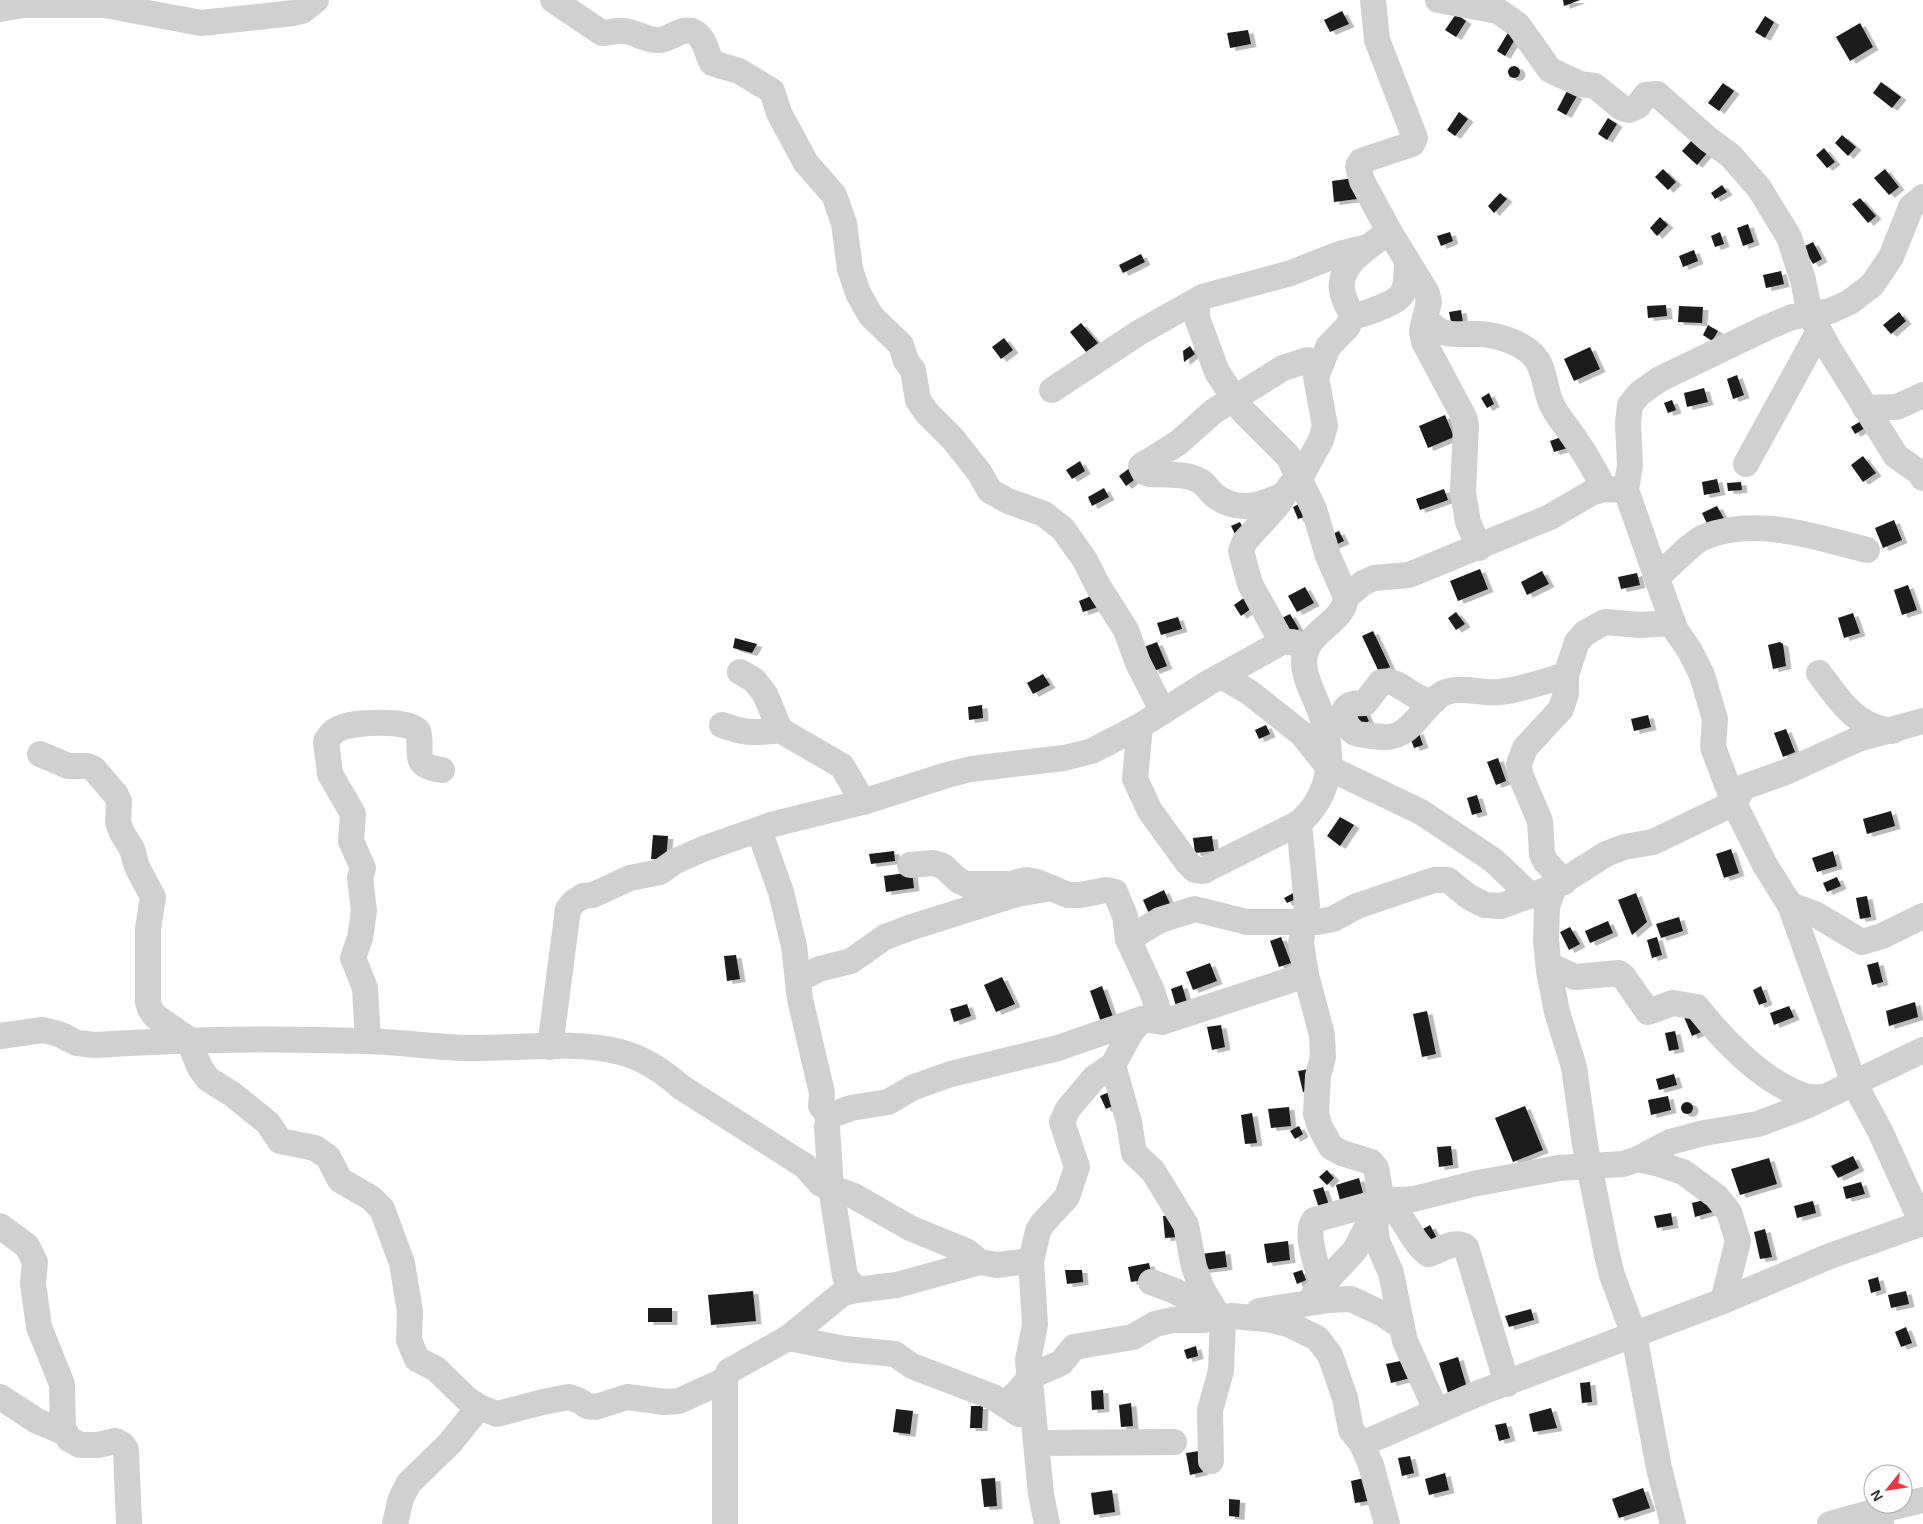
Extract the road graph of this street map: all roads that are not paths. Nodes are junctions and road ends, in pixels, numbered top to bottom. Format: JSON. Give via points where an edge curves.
{"nodes":[{"id":1,"x":316,"y":0,"type":"edge"},
{"id":2,"x":553,"y":0,"type":"edge"},
{"id":3,"x":1373,"y":0,"type":"edge"},
{"id":4,"x":1438,"y":0,"type":"edge"},
{"id":5,"x":0,"y":9,"type":"edge"},
{"id":6,"x":1923,"y":197,"type":"edge"},
{"id":7,"x":1379,"y":239,"type":"junction"},
{"id":8,"x":1407,"y":262,"type":"junction"},
{"id":9,"x":1199,"y":300,"type":"junction"},
{"id":10,"x":1352,"y":316,"type":"junction"},
{"id":11,"x":1425,"y":318,"type":"junction"},
{"id":12,"x":1814,"y":322,"type":"junction"},
{"id":13,"x":1320,"y":364,"type":"junction"},
{"id":14,"x":1052,"y":390,"type":"dead end"},
{"id":15,"x":1923,"y":395,"type":"edge"},
{"id":16,"x":1235,"y":399,"type":"junction"},
{"id":17,"x":1865,"y":408,"type":"junction"},
{"id":18,"x":1746,"y":464,"type":"dead end"},
{"id":19,"x":1923,"y":478,"type":"edge"},
{"id":20,"x":1292,"y":486,"type":"junction"},
{"id":21,"x":1616,"y":489,"type":"junction"},
{"id":22,"x":1479,"y":548,"type":"junction"},
{"id":23,"x":1867,"y":550,"type":"dead end"},
{"id":24,"x":1657,"y":577,"type":"junction"},
{"id":25,"x":1346,"y":597,"type":"junction"},
{"id":26,"x":1673,"y":623,"type":"junction"},
{"id":27,"x":1294,"y":645,"type":"junction"},
{"id":28,"x":740,"y":672,"type":"dead end"},
{"id":29,"x":1819,"y":673,"type":"dead end"},
{"id":30,"x":1566,"y":675,"type":"junction"},
{"id":31,"x":1222,"y":676,"type":"junction"},
{"id":32,"x":1434,"y":701,"type":"dead end"},
{"id":33,"x":1163,"y":712,"type":"junction"},
{"id":34,"x":1923,"y":721,"type":"edge"},
{"id":35,"x":722,"y":725,"type":"dead end"},
{"id":36,"x":1140,"y":726,"type":"junction"},
{"id":37,"x":780,"y":730,"type":"junction"},
{"id":38,"x":1894,"y":731,"type":"junction"},
{"id":39,"x":40,"y":754,"type":"dead end"},
{"id":40,"x":1329,"y":768,"type":"junction"},
{"id":41,"x":442,"y":770,"type":"dead end"},
{"id":42,"x":863,"y":802,"type":"junction"},
{"id":43,"x":1734,"y":803,"type":"junction"},
{"id":44,"x":1299,"y":823,"type":"junction"},
{"id":45,"x":758,"y":830,"type":"junction"},
{"id":46,"x":910,"y":865,"type":"dead end"},
{"id":47,"x":1052,"y":888,"type":"junction"},
{"id":48,"x":1550,"y":888,"type":"junction"},
{"id":49,"x":1790,"y":905,"type":"junction"},
{"id":50,"x":1923,"y":916,"type":"edge"},
{"id":51,"x":1303,"y":923,"type":"junction"},
{"id":52,"x":1128,"y":939,"type":"junction"},
{"id":53,"x":1549,"y":965,"type":"junction"},
{"id":54,"x":809,"y":974,"type":"junction"},
{"id":55,"x":1306,"y":975,"type":"junction"},
{"id":56,"x":1152,"y":1020,"type":"junction"},
{"id":57,"x":0,"y":1036,"type":"edge"},
{"id":58,"x":188,"y":1039,"type":"junction"},
{"id":59,"x":368,"y":1041,"type":"junction"},
{"id":60,"x":550,"y":1047,"type":"junction"},
{"id":61,"x":1923,"y":1050,"type":"edge"},
{"id":62,"x":1113,"y":1065,"type":"junction"},
{"id":63,"x":1854,"y":1083,"type":"junction"},
{"id":64,"x":1825,"y":1097,"type":"junction"},
{"id":65,"x":829,"y":1116,"type":"junction"},
{"id":66,"x":1638,"y":1160,"type":"junction"},
{"id":67,"x":1597,"y":1169,"type":"junction"},
{"id":68,"x":831,"y":1188,"type":"junction"},
{"id":69,"x":1382,"y":1202,"type":"junction"},
{"id":70,"x":1922,"y":1223,"type":"edge"},
{"id":71,"x":0,"y":1226,"type":"edge"},
{"id":72,"x":1031,"y":1261,"type":"junction"},
{"id":73,"x":980,"y":1262,"type":"junction"},
{"id":74,"x":1152,"y":1282,"type":"dead end"},
{"id":75,"x":848,"y":1286,"type":"junction"},
{"id":76,"x":1326,"y":1293,"type":"junction"},
{"id":77,"x":1723,"y":1301,"type":"junction"},
{"id":78,"x":1224,"y":1317,"type":"junction"},
{"id":79,"x":1402,"y":1327,"type":"junction"},
{"id":80,"x":1634,"y":1335,"type":"junction"},
{"id":81,"x":788,"y":1338,"type":"junction"},
{"id":82,"x":1031,"y":1376,"type":"junction"},
{"id":83,"x":725,"y":1380,"type":"junction"},
{"id":84,"x":1507,"y":1384,"type":"junction"},
{"id":85,"x":0,"y":1396,"type":"edge"},
{"id":86,"x":1004,"y":1404,"type":"junction"},
{"id":87,"x":480,"y":1407,"type":"junction"},
{"id":88,"x":1436,"y":1410,"type":"junction"},
{"id":89,"x":1036,"y":1433,"type":"junction"},
{"id":90,"x":66,"y":1434,"type":"junction"},
{"id":91,"x":1174,"y":1442,"type":"dead end"},
{"id":92,"x":1362,"y":1444,"type":"junction"},
{"id":93,"x":1211,"y":1461,"type":"dead end"},
{"id":94,"x":1923,"y":1500,"type":"edge"},
{"id":95,"x":1877,"y":1518,"type":"edge"},
{"id":96,"x":129,"y":1524,"type":"edge"},
{"id":97,"x":395,"y":1524,"type":"edge"},
{"id":98,"x":725,"y":1524,"type":"edge"},
{"id":99,"x":1047,"y":1524,"type":"edge"},
{"id":100,"x":1387,"y":1524,"type":"edge"},
{"id":101,"x":1673,"y":1524,"type":"edge"},
{"id":102,"x":1830,"y":1524,"type":"edge"}],
"edges":[{"from":1,"to":5,"type":"street","via":[[294,13],[216,23],[105,5]]},
{"from":2,"to":33,"type":"street","via":[[602,33],[624,31],[661,40],[681,31],[694,32],[702,38],[712,63],[739,71],[772,92],[779,113],[806,163],[834,195],[844,223],[850,269],[858,293],[871,316],[901,345],[913,370],[918,400],[953,439],[990,491],[1044,514],[1063,529],[1126,630]]},
{"from":3,"to":7,"type":"street","via":[[1376,40],[1415,138],[1412,144],[1361,161],[1358,166]]},
{"from":4,"to":12,"type":"street","via":[[1498,11],[1518,25],[1550,70],[1580,84],[1595,86],[1622,108],[1629,110],[1651,93],[1657,94],[1731,156],[1759,188],[1789,236]]},
{"from":6,"to":12,"type":"street","via":[[1911,207],[1891,257],[1872,285],[1850,302]]},
{"from":7,"to":8,"type":"street"},
{"from":7,"to":9,"type":"street","via":[[1291,273]]},
{"from":7,"to":10,"type":"street","via":[[1352,260],[1343,275],[1342,292]]},
{"from":8,"to":10,"type":"street","via":[[1404,290],[1396,302]]},
{"from":8,"to":11,"type":"street","via":[[1427,293],[1429,302]]},
{"from":9,"to":14,"type":"street","via":[[1140,332]]},
{"from":9,"to":16,"type":"street","via":[[1197,318],[1217,372]]},
{"from":10,"to":13,"type":"street","via":[[1348,326],[1328,347]]},
{"from":11,"to":21,"type":"street","via":[[1443,332],[1455,336],[1480,334],[1503,338],[1533,355],[1542,370],[1555,410],[1588,459]]},
{"from":11,"to":22,"type":"street","via":[[1424,342],[1460,407],[1466,425],[1463,492],[1468,522]]},
{"from":12,"to":17,"type":"street"},
{"from":12,"to":18,"type":"street"},
{"from":12,"to":21,"type":"street","via":[[1768,327],[1660,379],[1640,392],[1630,405],[1630,466]]},
{"from":13,"to":16,"type":"street","via":[[1308,360],[1283,368]]},
{"from":13,"to":20,"type":"street","via":[[1316,377],[1325,426],[1321,440]]},
{"from":15,"to":17,"type":"street","via":[[1898,407]]},
{"from":16,"to":20,"type":"street","via":[[1288,456]]},
{"from":16,"to":20,"type":"street","via":[[1200,421],[1178,443],[1143,463],[1141,469],[1149,474],[1199,480],[1226,502],[1240,507],[1254,507]]},
{"from":17,"to":19,"type":"street","via":[[1896,456]]},
{"from":20,"to":25,"type":"street","via":[[1314,509],[1328,556]]},
{"from":20,"to":27,"type":"street","via":[[1241,551],[1250,584]]},
{"from":21,"to":22,"type":"street","via":[[1591,493],[1550,517]]},
{"from":21,"to":24,"type":"street"},
{"from":22,"to":25,"type":"street","via":[[1409,575],[1374,578]]},
{"from":23,"to":24,"type":"street","via":[[1784,530],[1750,528],[1703,538]]},
{"from":24,"to":26,"type":"street"},
{"from":25,"to":27,"type":"street","via":[[1342,611],[1314,636]]},
{"from":26,"to":30,"type":"street","via":[[1604,622],[1577,642]]},
{"from":26,"to":43,"type":"street","via":[[1702,675],[1715,719],[1713,747]]},
{"from":27,"to":31,"type":"street"},
{"from":27,"to":40,"type":"street","via":[[1323,718]]},
{"from":28,"to":37,"type":"street","via":[[754,680],[766,694]]},
{"from":29,"to":38,"type":"street","via":[[1847,710],[1877,729]]},
{"from":30,"to":32,"type":"street","via":[[1500,692],[1457,689]]},
{"from":30,"to":48,"type":"street","via":[[1566,693],[1561,709],[1525,748],[1519,764],[1520,774],[1540,821],[1542,854]]},
{"from":31,"to":33,"type":"street"},
{"from":31,"to":40,"type":"street","via":[[1249,692],[1302,734]]},
{"from":33,"to":36,"type":"street"},
{"from":34,"to":38,"type":"street"},
{"from":35,"to":37,"type":"street","via":[[753,734]]},
{"from":36,"to":42,"type":"street","via":[[1083,753],[971,769]]},
{"from":36,"to":44,"type":"street","via":[[1135,779],[1141,796],[1194,870],[1203,871]]},
{"from":37,"to":42,"type":"street","via":[[842,766]]},
{"from":38,"to":43,"type":"street","via":[[1858,739],[1744,787]]},
{"from":39,"to":58,"type":"street","via":[[68,766],[94,769],[116,795],[120,827],[153,897],[148,928],[148,1002],[155,1016]]},
{"from":40,"to":44,"type":"street","via":[[1325,789],[1312,811]]},
{"from":40,"to":48,"type":"street","via":[[1422,812],[1493,860]]},
{"from":41,"to":59,"type":"street","via":[[428,768],[422,763],[418,730],[402,723],[342,727],[332,732],[326,741],[330,774],[352,814],[351,842],[363,868],[360,878],[364,911],[353,958],[365,988]]},
{"from":42,"to":45,"type":"street"},
{"from":43,"to":48,"type":"street","via":[[1653,842],[1606,854]]},
{"from":43,"to":49,"type":"street"},
{"from":44,"to":51,"type":"street","via":[[1307,905]]},
{"from":45,"to":54,"type":"street","via":[[781,892],[795,951]]},
{"from":45,"to":60,"type":"street","via":[[688,856],[660,872],[630,878],[574,902],[568,909]]},
{"from":46,"to":47,"type":"street","via":[[933,863],[943,866],[966,884],[1010,884],[1026,880]]},
{"from":47,"to":52,"type":"street","via":[[1068,895],[1106,890],[1115,892],[1125,916]]},
{"from":47,"to":54,"type":"street","via":[[999,899],[912,927],[885,937],[851,961]]},
{"from":48,"to":51,"type":"street","via":[[1501,906],[1485,905],[1448,880],[1434,880],[1357,906],[1334,919]]},
{"from":48,"to":53,"type":"street","via":[[1546,940]]},
{"from":49,"to":50,"type":"street","via":[[1815,914],[1862,942]]},
{"from":49,"to":63,"type":"street"},
{"from":51,"to":52,"type":"street","via":[[1247,922],[1195,909],[1160,920]]},
{"from":51,"to":55,"type":"street","via":[[1301,942]]},
{"from":52,"to":56,"type":"street","via":[[1152,991]]},
{"from":53,"to":64,"type":"street","via":[[1575,977],[1618,973],[1648,1012],[1673,1003],[1697,1007],[1737,1054],[1803,1096]]},
{"from":53,"to":67,"type":"street","via":[[1557,1012],[1574,1067],[1586,1145]]},
{"from":54,"to":65,"type":"street","via":[[800,999],[822,1093],[821,1106]]},
{"from":55,"to":56,"type":"street"},
{"from":55,"to":69,"type":"street","via":[[1322,1035],[1324,1057],[1318,1076],[1316,1114],[1320,1127],[1331,1147],[1370,1162],[1376,1168]]},
{"from":56,"to":62,"type":"street","via":[[1131,1032]]},
{"from":56,"to":65,"type":"street","via":[[1058,1048],[950,1074],[914,1087],[888,1102],[851,1108]]},
{"from":57,"to":58,"type":"street","via":[[43,1030],[77,1043],[95,1045]]},
{"from":58,"to":59,"type":"street"},
{"from":58,"to":87,"type":"street","via":[[200,1068],[208,1078],[268,1123],[280,1141],[315,1148],[333,1165],[340,1180],[371,1198],[382,1209],[402,1264],[410,1312],[409,1340],[417,1359],[436,1369]]},
{"from":59,"to":60,"type":"street","via":[[464,1048]]},
{"from":60,"to":68,"type":"street","via":[[584,1047],[636,1057],[785,1152],[805,1166],[821,1184]]},
{"from":61,"to":63,"type":"street"},
{"from":62,"to":72,"type":"street","via":[[1094,1078],[1068,1108],[1062,1122],[1077,1167],[1067,1197],[1038,1231]]},
{"from":62,"to":78,"type":"street","via":[[1134,1153],[1153,1171],[1186,1225],[1202,1289]]},
{"from":63,"to":64,"type":"street"},
{"from":63,"to":70,"type":"street"},
{"from":64,"to":66,"type":"street","via":[[1758,1124],[1670,1142]]},
{"from":65,"to":68,"type":"street"},
{"from":66,"to":67,"type":"street"},
{"from":66,"to":77,"type":"street","via":[[1683,1172],[1716,1196],[1729,1212],[1738,1242]]},
{"from":67,"to":69,"type":"street","via":[[1559,1168],[1414,1199]]},
{"from":67,"to":80,"type":"street","via":[[1612,1275]]},
{"from":68,"to":73,"type":"street","via":[[854,1196],[910,1228],[966,1251]]},
{"from":68,"to":75,"type":"street"},
{"from":69,"to":76,"type":"street","via":[[1356,1250]]},
{"from":69,"to":76,"type":"street","via":[[1314,1220],[1311,1224],[1310,1235]]},
{"from":69,"to":79,"type":"street","via":[[1375,1226],[1377,1241],[1391,1273]]},
{"from":69,"to":84,"type":"street","via":[[1397,1212],[1418,1245],[1428,1254],[1454,1244],[1466,1247]]},
{"from":70,"to":77,"type":"street","via":[[1830,1256]]},
{"from":71,"to":90,"type":"street","via":[[27,1246],[35,1262],[33,1283],[39,1327],[62,1384],[62,1420]]},
{"from":72,"to":73,"type":"street","via":[[997,1266]]},
{"from":72,"to":82,"type":"street","via":[[1035,1325],[1030,1344]]},
{"from":73,"to":75,"type":"street","via":[[897,1285]]},
{"from":74,"to":78,"type":"street"},
{"from":75,"to":81,"type":"street"},
{"from":76,"to":78,"type":"street","via":[[1298,1307]]},
{"from":76,"to":79,"type":"street","via":[[1351,1299],[1384,1314]]},
{"from":77,"to":80,"type":"street"},
{"from":78,"to":82,"type":"street","via":[[1164,1321],[1133,1337],[1074,1347],[1061,1364]]},
{"from":78,"to":92,"type":"street","via":[[1267,1319],[1288,1324],[1317,1338],[1330,1355],[1351,1430]]},
{"from":78,"to":93,"type":"street","via":[[1221,1371],[1210,1410]]},
{"from":79,"to":88,"type":"street"},
{"from":80,"to":84,"type":"street"},
{"from":80,"to":101,"type":"street"},
{"from":81,"to":83,"type":"street","via":[[733,1367]]},
{"from":81,"to":86,"type":"street","via":[[895,1354],[912,1366]]},
{"from":82,"to":86,"type":"street"},
{"from":82,"to":89,"type":"street"},
{"from":83,"to":87,"type":"street","via":[[679,1401],[628,1397],[596,1407],[569,1397],[497,1414]]},
{"from":83,"to":98,"type":"street"},
{"from":84,"to":88,"type":"street"},
{"from":85,"to":90,"type":"street","via":[[37,1421]]},
{"from":86,"to":89,"type":"street"},
{"from":87,"to":97,"type":"street","via":[[450,1443],[409,1483],[401,1498]]},
{"from":88,"to":92,"type":"street"},
{"from":89,"to":91,"type":"street"},
{"from":89,"to":99,"type":"street"},
{"from":90,"to":96,"type":"street","via":[[80,1444],[98,1445],[115,1441],[123,1445],[126,1450]]},
{"from":92,"to":100,"type":"street"},
{"from":94,"to":95,"type":"street"},
{"from":95,"to":102,"type":"street"}]}
